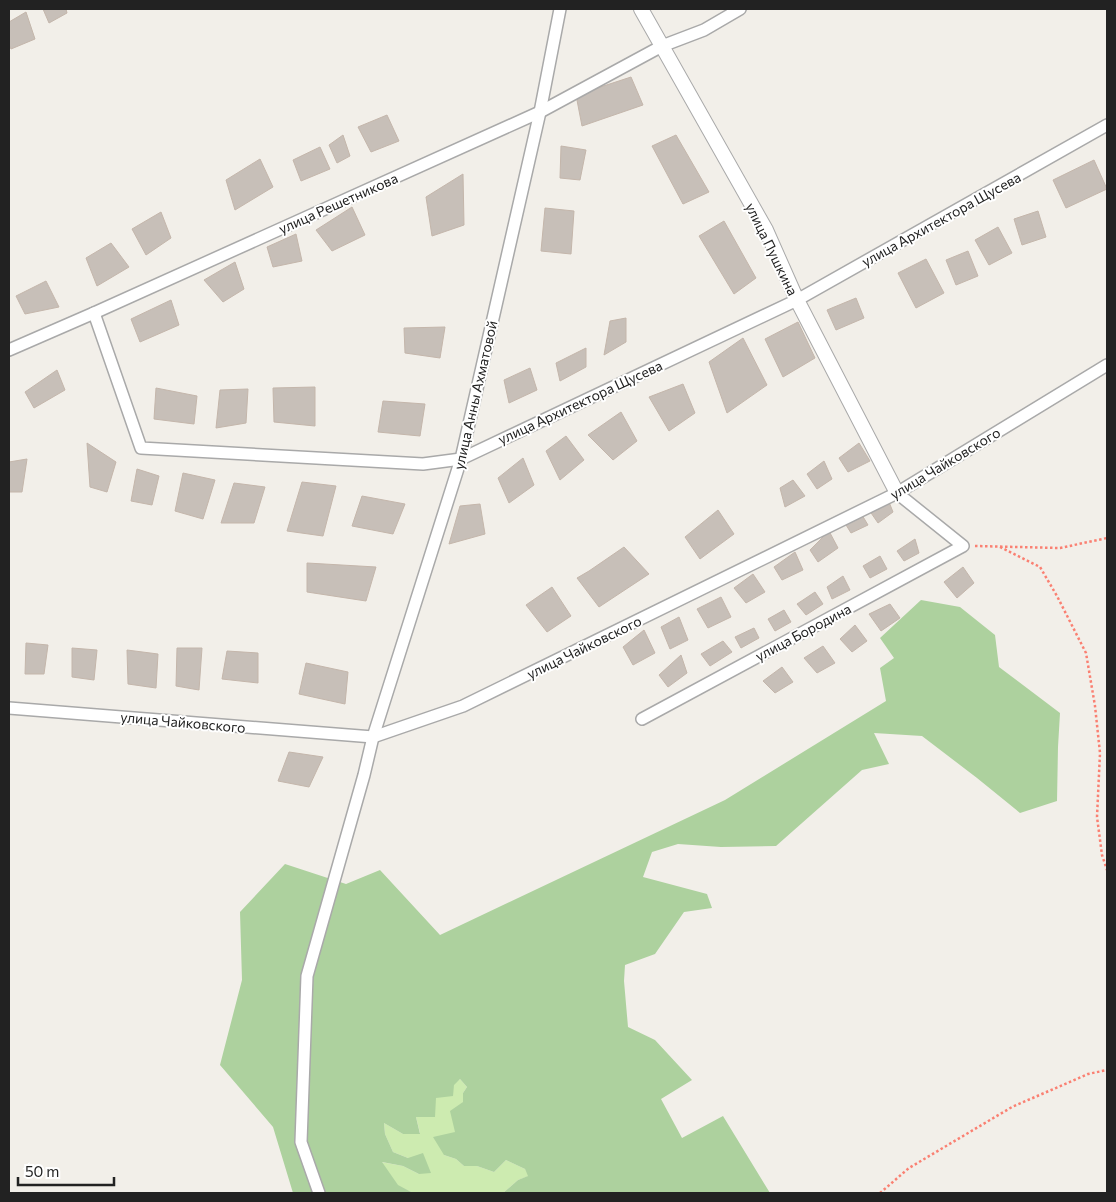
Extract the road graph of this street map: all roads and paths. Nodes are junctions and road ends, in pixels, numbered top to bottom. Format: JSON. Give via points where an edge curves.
{"nodes":[{"id":1,"x":560,"y":9,"type":"edge"},
{"id":2,"x":641,"y":9,"type":"edge"},
{"id":3,"x":740,"y":9,"type":"edge"},
{"id":4,"x":662,"y":46,"type":"junction"},
{"id":5,"x":540,"y":112,"type":"junction"},
{"id":6,"x":1107,"y":126,"type":"edge"},
{"id":7,"x":797,"y":300,"type":"junction"},
{"id":8,"x":94,"y":313,"type":"junction"},
{"id":9,"x":9,"y":350,"type":"edge"},
{"id":10,"x":1107,"y":365,"type":"edge"},
{"id":11,"x":461,"y":459,"type":"junction"},
{"id":12,"x":897,"y":492,"type":"junction"},
{"id":13,"x":1107,"y":538,"type":"edge"},
{"id":14,"x":963,"y":546,"type":"junction"},
{"id":15,"x":1000,"y":547,"type":"junction"},
{"id":16,"x":9,"y":708,"type":"edge"},
{"id":17,"x":642,"y":719,"type":"dead end"},
{"id":18,"x":372,"y":737,"type":"junction"},
{"id":19,"x":1107,"y":870,"type":"edge"},
{"id":20,"x":1107,"y":1070,"type":"edge"},
{"id":21,"x":319,"y":1193,"type":"edge"},
{"id":22,"x":880,"y":1193,"type":"edge"}],
"edges":[{"from":1,"to":5,"type":"street","name":"улица Анны Ахматовой"},
{"from":2,"to":4,"type":"street","name":"улица Пушкина"},
{"from":3,"to":4,"type":"street","name":"улица Решетникова","via":[[704,30]]},
{"from":4,"to":5,"type":"street","name":"улица Решетникова"},
{"from":4,"to":7,"type":"street","name":"улица Пушкина","via":[[766,230]]},
{"from":5,"to":8,"type":"street","name":"улица Решетникова"},
{"from":5,"to":11,"type":"street","name":"улица Анны Ахматовой"},
{"from":6,"to":7,"type":"street","name":"улица Архитектора Щусева"},
{"from":7,"to":11,"type":"street","name":"улица Архитектора Щусева"},
{"from":7,"to":12,"type":"street","name":"улица Пушкина"},
{"from":8,"to":9,"type":"street","name":"улица Решетникова"},
{"from":8,"to":11,"type":"street","name":"улица Архитектора Щусева","via":[[141,448],[423,464]]},
{"from":10,"to":12,"type":"street","name":"улица Чайковского"},
{"from":11,"to":18,"type":"street","name":"улица Анны Ахматовой"},
{"from":12,"to":14,"type":"street"},
{"from":12,"to":18,"type":"street","name":"улица Чайковского","via":[[464,706]]},
{"from":13,"to":15,"type":"path","via":[[1060,548]]},
{"from":14,"to":15,"type":"path"},
{"from":14,"to":17,"type":"street","name":"улица Бородина"},
{"from":15,"to":19,"type":"path","via":[[1040,567],[1086,653],[1100,753],[1097,817]]},
{"from":16,"to":18,"type":"street","name":"улица Чайковского"},
{"from":18,"to":21,"type":"street","name":"улица Анны Ахматовой","via":[[306,976],[301,1142]]},
{"from":20,"to":22,"type":"path","via":[[1088,1074],[1012,1107],[909,1168]]}]}
